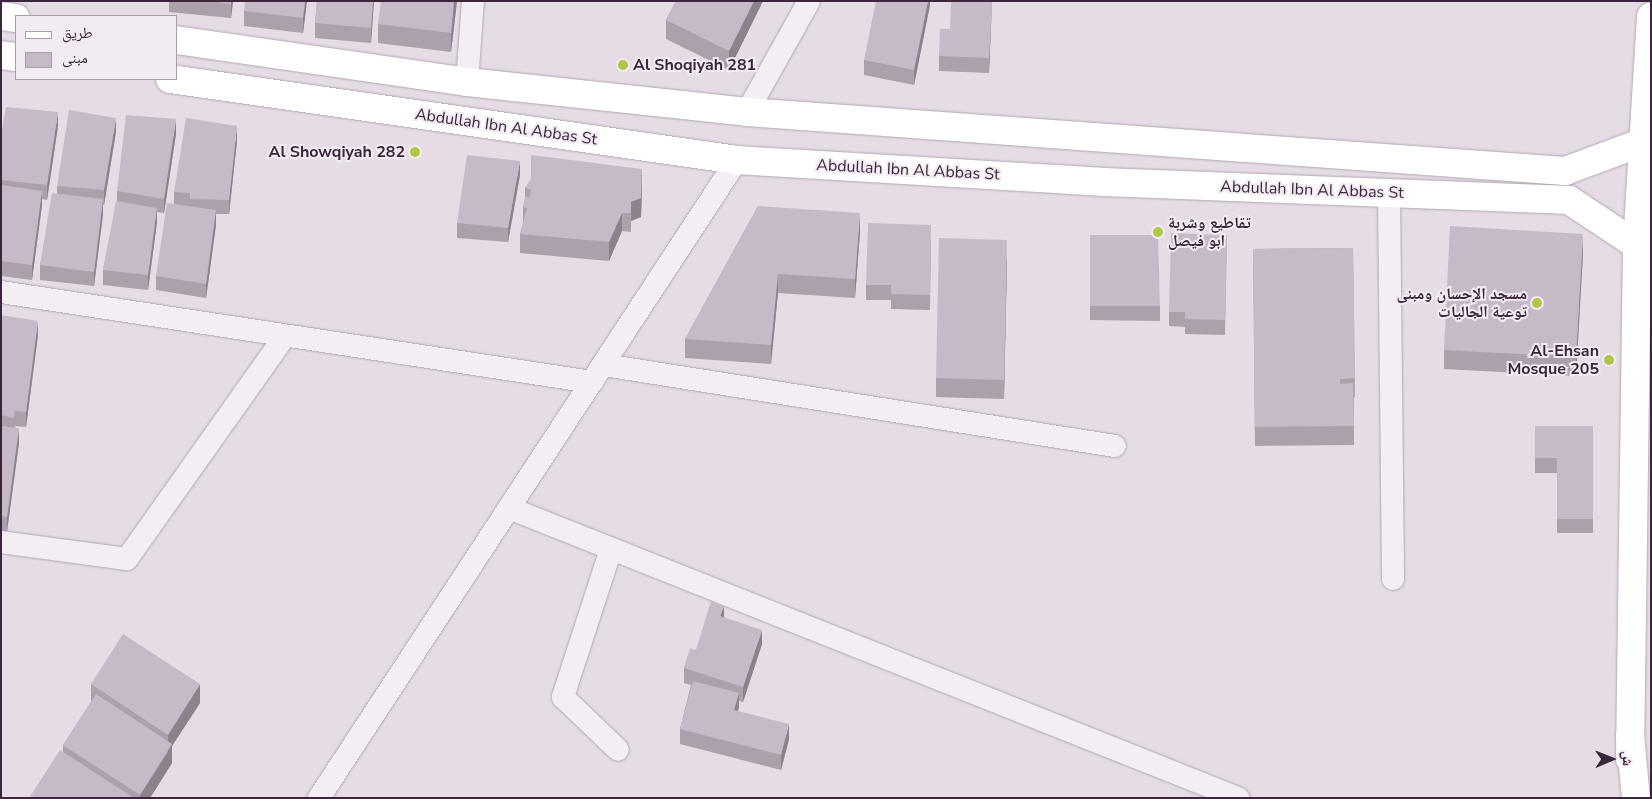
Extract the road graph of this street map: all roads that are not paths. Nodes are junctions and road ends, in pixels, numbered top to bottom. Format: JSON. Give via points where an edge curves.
{"nodes":[{"id":1,"x":473,"y":1,"type":"edge"},
{"id":2,"x":809,"y":1,"type":"edge"},
{"id":3,"x":1,"y":16,"type":"edge"},
{"id":4,"x":1651,"y":16,"type":"edge"},
{"id":5,"x":15,"y":18,"type":"edge"},
{"id":6,"x":178,"y":40,"type":"edge"},
{"id":7,"x":1,"y":55,"type":"edge"},
{"id":8,"x":15,"y":57,"type":"edge"},
{"id":9,"x":177,"y":80,"type":"edge"},
{"id":10,"x":467,"y":82,"type":"junction"},
{"id":11,"x":747,"y":112,"type":"junction"},
{"id":12,"x":1643,"y":142,"type":"junction"},
{"id":13,"x":737,"y":160,"type":"junction"},
{"id":14,"x":1389,"y":193,"type":"junction"},
{"id":15,"x":1637,"y":245,"type":"junction"},
{"id":16,"x":1,"y":292,"type":"edge"},
{"id":17,"x":284,"y":337,"type":"junction"},
{"id":18,"x":598,"y":373,"type":"junction"},
{"id":19,"x":1115,"y":446,"type":"dead end"},
{"id":20,"x":509,"y":508,"type":"junction"},
{"id":21,"x":1,"y":542,"type":"edge"},
{"id":22,"x":611,"y":549,"type":"junction"},
{"id":23,"x":1393,"y":580,"type":"dead end"},
{"id":24,"x":1630,"y":736,"type":"junction"},
{"id":25,"x":618,"y":750,"type":"dead end"},
{"id":26,"x":319,"y":798,"type":"edge"},
{"id":27,"x":1238,"y":798,"type":"edge"},
{"id":28,"x":1631,"y":798,"type":"edge"},
{"id":29,"x":1636,"y":798,"type":"edge"}],
"edges":[{"from":1,"to":10,"type":"street"},
{"from":2,"to":11,"type":"street"},
{"from":3,"to":5,"type":"main road"},
{"from":4,"to":12,"type":"main road"},
{"from":6,"to":10,"type":"main road","name":"Abdullah Ibn Al Abbas St"},
{"from":7,"to":8,"type":"main road"},
{"from":9,"to":13,"type":"main road","name":"Abdullah Ibn Al Abbas St"},
{"from":10,"to":11,"type":"main road","name":"Abdullah Ibn Al Abbas St"},
{"from":11,"to":12,"type":"main road","name":"Abdullah Ibn Al Abbas St","via":[[1565,171]]},
{"from":12,"to":15,"type":"main road"},
{"from":13,"to":14,"type":"main road","name":"Abdullah Ibn Al Abbas St"},
{"from":13,"to":18,"type":"street"},
{"from":14,"to":15,"type":"main road","name":"Abdullah Ibn Al Abbas St","via":[[1569,200]]},
{"from":14,"to":23,"type":"street"},
{"from":15,"to":24,"type":"main road"},
{"from":16,"to":17,"type":"street"},
{"from":17,"to":18,"type":"street"},
{"from":17,"to":21,"type":"street","via":[[127,559]]},
{"from":18,"to":19,"type":"street"},
{"from":18,"to":20,"type":"street"},
{"from":20,"to":22,"type":"street"},
{"from":20,"to":26,"type":"street"},
{"from":22,"to":25,"type":"street","via":[[563,697]]},
{"from":22,"to":27,"type":"street"},
{"from":24,"to":28,"type":"main road"},
{"from":24,"to":29,"type":"main road"}]}
